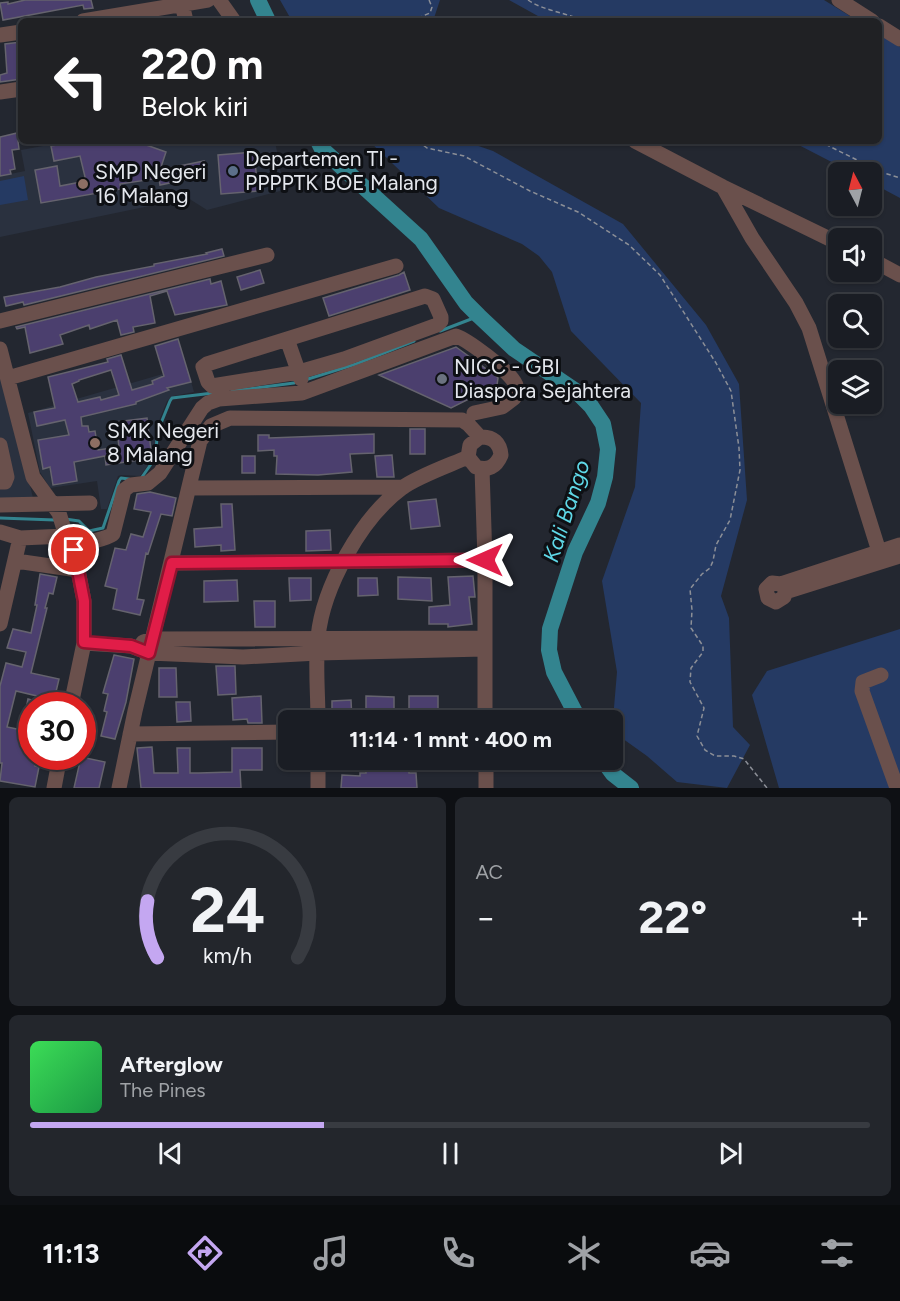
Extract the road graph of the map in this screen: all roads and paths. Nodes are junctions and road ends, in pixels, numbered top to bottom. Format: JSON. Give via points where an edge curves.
{"nodes":[{"id":1,"x":208,"y":0,"type":"edge"},
{"id":2,"x":219,"y":0,"type":"edge"},
{"id":3,"x":429,"y":0,"type":"edge"},
{"id":4,"x":528,"y":0,"type":"edge"},
{"id":5,"x":839,"y":0,"type":"edge"},
{"id":6,"x":182,"y":4,"type":"junction"},
{"id":7,"x":100,"y":18,"type":"edge"},
{"id":8,"x":185,"y":18,"type":"edge"},
{"id":9,"x":232,"y":18,"type":"edge"},
{"id":10,"x":418,"y":18,"type":"edge"},
{"id":11,"x":577,"y":18,"type":"edge"},
{"id":12,"x":867,"y":18,"type":"edge"},
{"id":13,"x":882,"y":28,"type":"edge"},
{"id":14,"x":18,"y":32,"type":"edge"},
{"id":15,"x":0,"y":35,"type":"edge"},
{"id":16,"x":900,"y":39,"type":"edge"},
{"id":17,"x":18,"y":89,"type":"edge"},
{"id":18,"x":0,"y":92,"type":"edge"},
{"id":19,"x":422,"y":144,"type":"edge"},
{"id":20,"x":641,"y":144,"type":"edge"},
{"id":21,"x":825,"y":144,"type":"edge"},
{"id":22,"x":900,"y":178,"type":"edge"},
{"id":23,"x":723,"y":187,"type":"junction"},
{"id":24,"x":828,"y":238,"type":"edge"},
{"id":25,"x":267,"y":255,"type":"dead end"},
{"id":26,"x":882,"y":265,"type":"edge"},
{"id":27,"x":396,"y":266,"type":"dead end"},
{"id":28,"x":900,"y":275,"type":"edge"},
{"id":29,"x":0,"y":321,"type":"edge"},
{"id":30,"x":287,"y":339,"type":"junction"},
{"id":31,"x":0,"y":349,"type":"edge"},
{"id":32,"x":299,"y":372,"type":"junction"},
{"id":33,"x":8,"y":378,"type":"junction"},
{"id":34,"x":306,"y":391,"type":"junction"},
{"id":35,"x":474,"y":413,"type":"dead end"},
{"id":36,"x":480,"y":437,"type":"junction"},
{"id":37,"x":0,"y":445,"type":"edge"},
{"id":38,"x":468,"y":457,"type":"junction"},
{"id":39,"x":482,"y":469,"type":"junction"},
{"id":40,"x":0,"y":482,"type":"edge"},
{"id":41,"x":402,"y":487,"type":"junction"},
{"id":42,"x":189,"y":488,"type":"junction"},
{"id":43,"x":90,"y":503,"type":"dead end"},
{"id":44,"x":0,"y":505,"type":"edge"},
{"id":45,"x":59,"y":520,"type":"junction"},
{"id":46,"x":0,"y":532,"type":"edge"},
{"id":47,"x":20,"y":538,"type":"junction"},
{"id":48,"x":900,"y":545,"type":"edge"},
{"id":49,"x":74,"y":550,"type":"junction"},
{"id":50,"x":881,"y":556,"type":"junction"},
{"id":51,"x":900,"y":556,"type":"edge"},
{"id":52,"x":485,"y":560,"type":"junction"},
{"id":53,"x":16,"y":561,"type":"junction"},
{"id":54,"x":344,"y":561,"type":"junction"},
{"id":55,"x":172,"y":563,"type":"junction"},
{"id":56,"x":78,"y":570,"type":"junction"},
{"id":57,"x":783,"y":588,"type":"dead end"},
{"id":58,"x":0,"y":624,"type":"edge"},
{"id":59,"x":84,"y":642,"type":"junction"},
{"id":60,"x":484,"y":644,"type":"junction"},
{"id":61,"x":318,"y":645,"type":"junction"},
{"id":62,"x":150,"y":646,"type":"junction"},
{"id":63,"x":881,"y":675,"type":"dead end"},
{"id":64,"x":74,"y":692,"type":"edge"},
{"id":65,"x":318,"y":710,"type":"edge"},
{"id":66,"x":485,"y":710,"type":"edge"},
{"id":67,"x":278,"y":732,"type":"edge"},
{"id":68,"x":130,"y":734,"type":"junction"},
{"id":69,"x":57,"y":770,"type":"edge"},
{"id":70,"x":318,"y":770,"type":"edge"},
{"id":71,"x":486,"y":770,"type":"edge"},
{"id":72,"x":898,"y":786,"type":"edge"},
{"id":73,"x":54,"y":788,"type":"edge"},
{"id":74,"x":119,"y":788,"type":"edge"},
{"id":75,"x":318,"y":788,"type":"edge"},
{"id":76,"x":486,"y":788,"type":"edge"},
{"id":77,"x":767,"y":788,"type":"edge"}],
"edges":[{"from":1,"to":6,"type":"street"},
{"from":2,"to":9,"type":"street"},
{"from":3,"to":10,"type":"path","via":[[430,13]]},
{"from":4,"to":11,"type":"path"},
{"from":5,"to":12,"type":"street"},
{"from":6,"to":7,"type":"street"},
{"from":6,"to":8,"type":"street"},
{"from":13,"to":16,"type":"street"},
{"from":14,"to":15,"type":"street"},
{"from":17,"to":18,"type":"street"},
{"from":19,"to":77,"type":"path","via":[[464,156],[578,212],[629,245],[660,275],[716,363],[731,392],[740,470],[730,520],[716,545],[713,561],[690,589],[691,628],[703,646],[691,668],[690,682],[704,708],[697,736],[700,743],[715,756],[744,759]]},
{"from":20,"to":23,"type":"street"},
{"from":21,"to":22,"type":"path"},
{"from":23,"to":24,"type":"street"},
{"from":23,"to":50,"type":"street","via":[[809,328]]},
{"from":25,"to":29,"type":"street"},
{"from":26,"to":28,"type":"street"},
{"from":27,"to":33,"type":"street"},
{"from":30,"to":32,"type":"street"},
{"from":30,"to":32,"type":"street","via":[[205,365],[207,382],[212,386]]},
{"from":30,"to":32,"type":"street","via":[[427,296],[433,299],[441,317],[437,326]]},
{"from":31,"to":33,"type":"street"},
{"from":32,"to":34,"type":"street"},
{"from":33,"to":45,"type":"street","via":[[33,477]]},
{"from":34,"to":35,"type":"street","via":[[456,336],[481,352],[512,379],[517,389],[507,405]]},
{"from":34,"to":49,"type":"street","via":[[208,403],[160,473],[148,483],[124,490],[112,534]]},
{"from":36,"to":38,"type":"street","via":[[470,445]]},
{"from":36,"to":39,"type":"street","via":[[493,439],[501,455],[494,466]]},
{"from":36,"to":42,"type":"street","via":[[462,420],[230,418],[216,422],[200,441]]},
{"from":37,"to":40,"type":"street","via":[[7,477]]},
{"from":38,"to":39,"type":"street"},
{"from":38,"to":41,"type":"street"},
{"from":39,"to":52,"type":"street"},
{"from":41,"to":42,"type":"street"},
{"from":41,"to":54,"type":"street","via":[[377,512]]},
{"from":42,"to":55,"type":"street"},
{"from":43,"to":45,"type":"street"},
{"from":44,"to":45,"type":"street"},
{"from":45,"to":47,"type":"street"},
{"from":45,"to":49,"type":"street"},
{"from":46,"to":47,"type":"street"},
{"from":47,"to":53,"type":"street"},
{"from":48,"to":50,"type":"street"},
{"from":49,"to":56,"type":"street"},
{"from":50,"to":51,"type":"street"},
{"from":50,"to":57,"type":"street"},
{"from":52,"to":54,"type":"street"},
{"from":52,"to":60,"type":"street"},
{"from":53,"to":56,"type":"street"},
{"from":53,"to":58,"type":"street"},
{"from":54,"to":55,"type":"street"},
{"from":54,"to":61,"type":"street","via":[[323,613]]},
{"from":55,"to":62,"type":"street"},
{"from":56,"to":59,"type":"street","via":[[84,601]]},
{"from":59,"to":62,"type":"street"},
{"from":59,"to":64,"type":"street"},
{"from":60,"to":61,"type":"street"},
{"from":60,"to":66,"type":"street"},
{"from":61,"to":62,"type":"street"},
{"from":61,"to":65,"type":"street"},
{"from":62,"to":68,"type":"street"},
{"from":63,"to":72,"type":"street","via":[[863,682],[862,691]]},
{"from":67,"to":68,"type":"street"},
{"from":68,"to":74,"type":"street"},
{"from":69,"to":73,"type":"street"},
{"from":70,"to":75,"type":"street"},
{"from":71,"to":76,"type":"street"}]}
